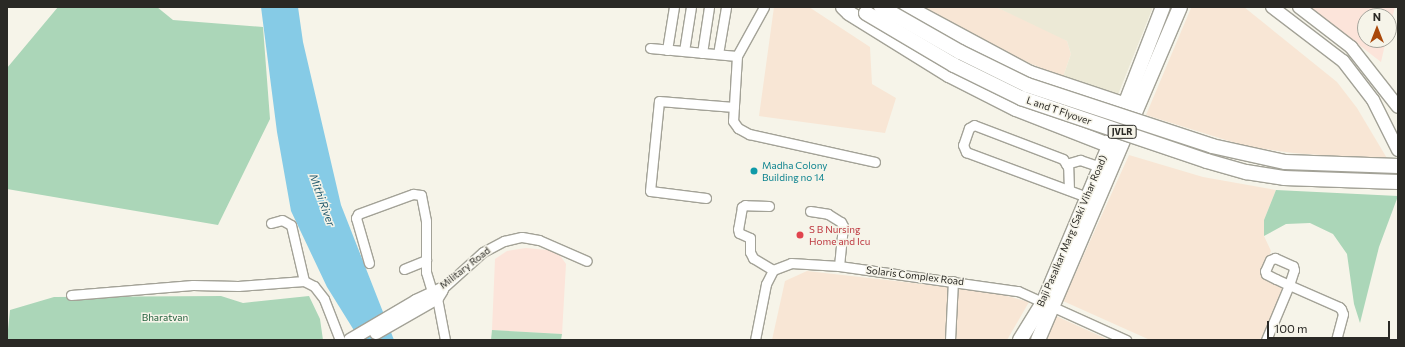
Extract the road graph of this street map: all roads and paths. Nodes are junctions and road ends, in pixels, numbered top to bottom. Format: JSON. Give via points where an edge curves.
{"nodes":[{"id":1,"x":674,"y":7,"type":"edge"},
{"id":2,"x":691,"y":7,"type":"edge"},
{"id":3,"x":709,"y":7,"type":"edge"},
{"id":4,"x":726,"y":7,"type":"edge"},
{"id":5,"x":764,"y":7,"type":"edge"},
{"id":6,"x":843,"y":7,"type":"edge"},
{"id":7,"x":881,"y":7,"type":"edge"},
{"id":8,"x":907,"y":7,"type":"edge"},
{"id":9,"x":1163,"y":7,"type":"edge"},
{"id":10,"x":1180,"y":7,"type":"edge"},
{"id":11,"x":1272,"y":7,"type":"edge"},
{"id":12,"x":1299,"y":7,"type":"edge"},
{"id":13,"x":860,"y":10,"type":"edge"},
{"id":14,"x":650,"y":48,"type":"dead end"},
{"id":15,"x":667,"y":50,"type":"junction"},
{"id":16,"x":684,"y":51,"type":"junction"},
{"id":17,"x":702,"y":53,"type":"junction"},
{"id":18,"x":718,"y":54,"type":"junction"},
{"id":19,"x":737,"y":56,"type":"junction"},
{"id":20,"x":1051,"y":81,"type":"junction"},
{"id":21,"x":734,"y":106,"type":"junction"},
{"id":22,"x":1131,"y":106,"type":"junction"},
{"id":23,"x":1398,"y":108,"type":"edge"},
{"id":24,"x":1038,"y":117,"type":"junction"},
{"id":25,"x":1115,"y":148,"type":"junction"},
{"id":26,"x":1398,"y":150,"type":"edge"},
{"id":27,"x":875,"y":162,"type":"dead end"},
{"id":28,"x":1066,"y":164,"type":"junction"},
{"id":29,"x":1398,"y":166,"type":"edge"},
{"id":30,"x":1100,"y":167,"type":"junction"},
{"id":31,"x":1398,"y":182,"type":"edge"},
{"id":32,"x":1069,"y":190,"type":"junction"},
{"id":33,"x":1086,"y":197,"type":"junction"},
{"id":34,"x":706,"y":198,"type":"dead end"},
{"id":35,"x":769,"y":206,"type":"dead end"},
{"id":36,"x":810,"y":211,"type":"dead end"},
{"id":37,"x":271,"y":223,"type":"dead end"},
{"id":38,"x":426,"y":260,"type":"junction"},
{"id":39,"x":587,"y":261,"type":"dead end"},
{"id":40,"x":369,"y":263,"type":"dead end"},
{"id":41,"x":839,"y":266,"type":"junction"},
{"id":42,"x":404,"y":269,"type":"dead end"},
{"id":43,"x":773,"y":270,"type":"junction"},
{"id":44,"x":304,"y":281,"type":"junction"},
{"id":45,"x":953,"y":281,"type":"junction"},
{"id":46,"x":437,"y":293,"type":"junction"},
{"id":47,"x":71,"y":295,"type":"dead end"},
{"id":48,"x":1049,"y":304,"type":"junction"},
{"id":49,"x":355,"y":339,"type":"edge"},
{"id":50,"x":340,"y":340,"type":"edge"},
{"id":51,"x":445,"y":340,"type":"edge"},
{"id":52,"x":755,"y":340,"type":"edge"},
{"id":53,"x":950,"y":340,"type":"edge"},
{"id":54,"x":1020,"y":340,"type":"edge"},
{"id":55,"x":1038,"y":340,"type":"edge"},
{"id":56,"x":1126,"y":340,"type":"edge"},
{"id":57,"x":1266,"y":340,"type":"edge"},
{"id":58,"x":1336,"y":340,"type":"edge"}],
"edges":[{"from":1,"to":15,"type":"street"},
{"from":2,"to":16,"type":"street"},
{"from":3,"to":17,"type":"street"},
{"from":4,"to":18,"type":"street"},
{"from":5,"to":19,"type":"street","via":[[742,42]]},
{"from":6,"to":24,"type":"main road","via":[[949,75]]},
{"from":7,"to":29,"type":"main road","name":"L and T Flyover","number":"JVLR","bridge":true,"via":[[960,52],[1026,85],[1212,146],[1285,162]]},
{"from":8,"to":20,"type":"main road","via":[[965,40]]},
{"from":9,"to":22,"type":"main road","name":"Baji Pasalkar Marg (Saki Vihar Road)"},
{"from":10,"to":22,"type":"main road","name":"Baji Pasalkar Marg (Saki Vihar Road)"},
{"from":11,"to":26,"type":"street","via":[[1343,61],[1373,100]]},
{"from":12,"to":23,"type":"street","via":[[1351,46]]},
{"from":13,"to":31,"type":"main road","name":"L and T Flyover","number":"JVLR","bridge":true,"via":[[954,65],[1020,98],[1207,161],[1246,172],[1284,178]]},
{"from":14,"to":15,"type":"street"},
{"from":15,"to":16,"type":"street"},
{"from":16,"to":17,"type":"street"},
{"from":17,"to":18,"type":"street"},
{"from":18,"to":19,"type":"street"},
{"from":19,"to":21,"type":"street"},
{"from":20,"to":22,"type":"main road"},
{"from":20,"to":24,"type":"main road"},
{"from":21,"to":27,"type":"street","via":[[733,121],[738,128],[749,134]]},
{"from":21,"to":34,"type":"street","via":[[659,101],[650,191]]},
{"from":22,"to":25,"type":"main road","name":"Baji Pasalkar Marg (Saki Vihar Road)"},
{"from":24,"to":25,"type":"main road"},
{"from":25,"to":30,"type":"main road","name":"Baji Pasalkar Marg (Saki Vihar Road)"},
{"from":25,"to":48,"type":"main road","name":"Baji Pasalkar Marg (Saki Vihar Road)"},
{"from":28,"to":30,"type":"street","via":[[1080,160]]},
{"from":28,"to":32,"type":"street","via":[[1070,174]]},
{"from":28,"to":32,"type":"street","via":[[1058,157],[974,125],[969,128],[963,145],[966,152]]},
{"from":30,"to":33,"type":"main road","name":"Baji Pasalkar Marg (Saki Vihar Road)"},
{"from":32,"to":33,"type":"street"},
{"from":33,"to":48,"type":"main road","name":"Baji Pasalkar Marg (Saki Vihar Road)"},
{"from":35,"to":43,"type":"street","via":[[742,207],[738,230],[750,238],[750,252],[754,258]]},
{"from":36,"to":41,"type":"street","via":[[828,214],[841,222],[843,226]]},
{"from":37,"to":44,"type":"street","via":[[282,220],[291,225]]},
{"from":38,"to":40,"type":"street","via":[[426,221],[423,199],[418,194],[358,214],[356,218]]},
{"from":38,"to":42,"type":"street"},
{"from":38,"to":46,"type":"street","via":[[426,272]]},
{"from":39,"to":46,"type":"street","name":"Military Road","via":[[539,240],[522,237],[504,241],[482,252]]},
{"from":41,"to":43,"type":"street","name":"Solaris Complex Road","via":[[791,263]]},
{"from":41,"to":45,"type":"street","name":"Solaris Complex Road"},
{"from":43,"to":52,"type":"street","via":[[766,284]]},
{"from":44,"to":47,"type":"street","via":[[260,286],[193,285]]},
{"from":44,"to":50,"type":"street","via":[[314,286],[324,299]]},
{"from":45,"to":48,"type":"street","name":"Solaris Complex Road","via":[[1018,291]]},
{"from":45,"to":53,"type":"street"},
{"from":46,"to":49,"type":"street","name":"Military Road"},
{"from":46,"to":51,"type":"street"},
{"from":48,"to":54,"type":"main road","name":"Baji Pasalkar Marg (Saki Vihar Road)"},
{"from":48,"to":55,"type":"main road","name":"Baji Pasalkar Marg (Saki Vihar Road)"},
{"from":48,"to":56,"type":"street","name":"Solaris Complex Road"},
{"from":57,"to":58,"type":"street","via":[[1289,285],[1341,309],[1343,314]]}]}
